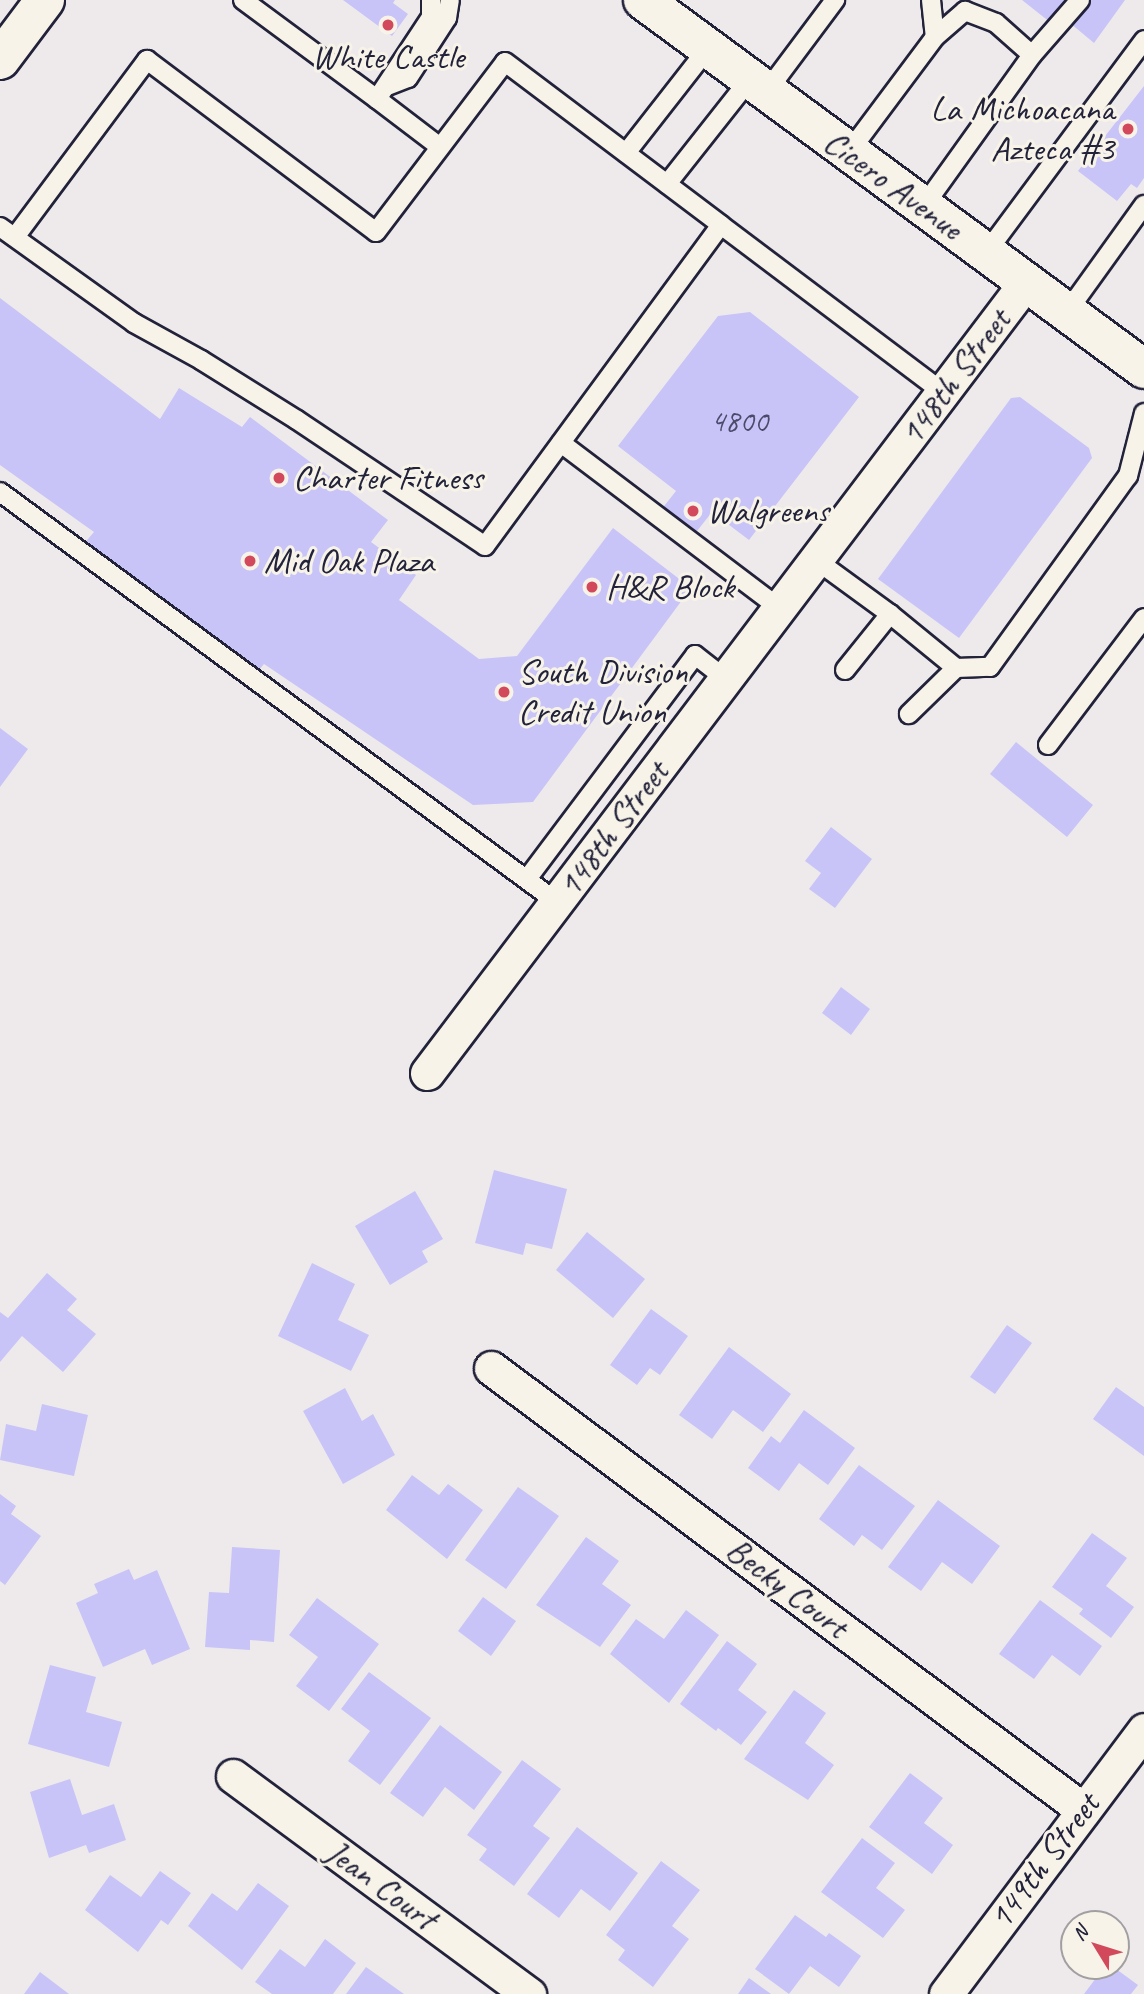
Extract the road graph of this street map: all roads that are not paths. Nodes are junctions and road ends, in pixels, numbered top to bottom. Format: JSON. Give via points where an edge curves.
{"nodes":[{"id":1,"x":45,"y":0,"type":"edge"},
{"id":2,"x":243,"y":0,"type":"edge"},
{"id":3,"x":430,"y":0,"type":"edge"},
{"id":4,"x":450,"y":0,"type":"edge"},
{"id":5,"x":835,"y":0,"type":"edge"},
{"id":6,"x":931,"y":0,"type":"edge"},
{"id":7,"x":1080,"y":0,"type":"edge"},
{"id":8,"x":664,"y":10,"type":"edge"},
{"id":9,"x":935,"y":37,"type":"junction"},
{"id":10,"x":1144,"y":40,"type":"edge"},
{"id":11,"x":708,"y":48,"type":"junction"},
{"id":12,"x":1032,"y":55,"type":"junction"},
{"id":13,"x":0,"y":60,"type":"edge"},
{"id":14,"x":759,"y":85,"type":"junction"},
{"id":15,"x":382,"y":92,"type":"junction"},
{"id":16,"x":440,"y":147,"type":"junction"},
{"id":17,"x":849,"y":152,"type":"junction"},
{"id":18,"x":626,"y":153,"type":"junction"},
{"id":19,"x":667,"y":184,"type":"junction"},
{"id":20,"x":1144,"y":205,"type":"edge"},
{"id":21,"x":923,"y":207,"type":"junction"},
{"id":22,"x":720,"y":225,"type":"junction"},
{"id":23,"x":7,"y":232,"type":"edge"},
{"id":24,"x":986,"y":253,"type":"junction"},
{"id":25,"x":1026,"y":282,"type":"junction"},
{"id":26,"x":1067,"y":312,"type":"junction"},
{"id":27,"x":1144,"y":369,"type":"edge"},
{"id":28,"x":943,"y":392,"type":"junction"},
{"id":29,"x":1144,"y":413,"type":"edge"},
{"id":30,"x":561,"y":443,"type":"junction"},
{"id":31,"x":0,"y":492,"type":"edge"},
{"id":32,"x":816,"y":560,"type":"junction"},
{"id":33,"x":779,"y":608,"type":"junction"},
{"id":34,"x":890,"y":614,"type":"junction"},
{"id":35,"x":1144,"y":618,"type":"edge"},
{"id":36,"x":956,"y":668,"type":"junction"},
{"id":37,"x":845,"y":670,"type":"dead end"},
{"id":38,"x":726,"y":678,"type":"junction"},
{"id":39,"x":909,"y":714,"type":"dead end"},
{"id":40,"x":1048,"y":745,"type":"dead end"},
{"id":41,"x":527,"y":880,"type":"junction"},
{"id":42,"x":557,"y":902,"type":"junction"},
{"id":43,"x":427,"y":1073,"type":"dead end"},
{"id":44,"x":491,"y":1368,"type":"dead end"},
{"id":45,"x":1144,"y":1730,"type":"edge"},
{"id":46,"x":233,"y":1776,"type":"dead end"},
{"id":47,"x":1082,"y":1809,"type":"junction"},
{"id":48,"x":529,"y":1994,"type":"edge"},
{"id":49,"x":946,"y":1994,"type":"edge"}],
"edges":[{"from":1,"to":13,"type":"main road"},
{"from":2,"to":15,"type":"lane"},
{"from":3,"to":15,"type":"lane","via":[[431,17]]},
{"from":4,"to":15,"type":"lane","via":[[447,18],[408,78]]},
{"from":5,"to":14,"type":"lane"},
{"from":6,"to":9,"type":"lane"},
{"from":7,"to":12,"type":"lane"},
{"from":8,"to":11,"type":"main road","name":"Cicero Avenue"},
{"from":9,"to":12,"type":"lane","via":[[965,12],[996,23]]},
{"from":9,"to":17,"type":"lane"},
{"from":10,"to":24,"type":"lane"},
{"from":11,"to":14,"type":"main road","name":"Cicero Avenue"},
{"from":11,"to":18,"type":"lane"},
{"from":12,"to":21,"type":"lane"},
{"from":14,"to":17,"type":"main road","name":"Cicero Avenue"},
{"from":14,"to":19,"type":"lane"},
{"from":15,"to":16,"type":"lane"},
{"from":16,"to":18,"type":"lane","via":[[505,62]]},
{"from":16,"to":23,"type":"lane","via":[[376,232],[147,60]]},
{"from":17,"to":21,"type":"main road","name":"Cicero Avenue"},
{"from":18,"to":19,"type":"lane"},
{"from":19,"to":22,"type":"lane"},
{"from":20,"to":26,"type":"lane"},
{"from":21,"to":24,"type":"main road","name":"Cicero Avenue"},
{"from":22,"to":28,"type":"lane"},
{"from":22,"to":30,"type":"lane"},
{"from":23,"to":30,"type":"lane","via":[[134,323],[297,420],[485,546]]},
{"from":24,"to":25,"type":"main road","name":"Cicero Avenue"},
{"from":25,"to":26,"type":"main road","name":"Cicero Avenue"},
{"from":25,"to":28,"type":"street","name":"148th Street"},
{"from":26,"to":27,"type":"main road","name":"Cicero Avenue"},
{"from":28,"to":32,"type":"street","name":"148th Street"},
{"from":29,"to":36,"type":"lane","via":[[1128,476],[990,667]]},
{"from":30,"to":33,"type":"lane"},
{"from":31,"to":41,"type":"lane"},
{"from":32,"to":33,"type":"street","name":"148th Street"},
{"from":32,"to":34,"type":"lane"},
{"from":33,"to":38,"type":"street","name":"148th Street"},
{"from":34,"to":36,"type":"lane"},
{"from":34,"to":37,"type":"lane"},
{"from":35,"to":40,"type":"lane"},
{"from":36,"to":39,"type":"lane"},
{"from":38,"to":41,"type":"lane","via":[[695,655]]},
{"from":38,"to":42,"type":"street","name":"148th Street"},
{"from":41,"to":42,"type":"lane"},
{"from":42,"to":43,"type":"street","name":"148th Street"},
{"from":44,"to":47,"type":"street","name":"Becky Court"},
{"from":45,"to":47,"type":"street","name":"149th Street"},
{"from":46,"to":48,"type":"street","name":"Jean Court"},
{"from":47,"to":49,"type":"street","name":"149th Street"}]}
